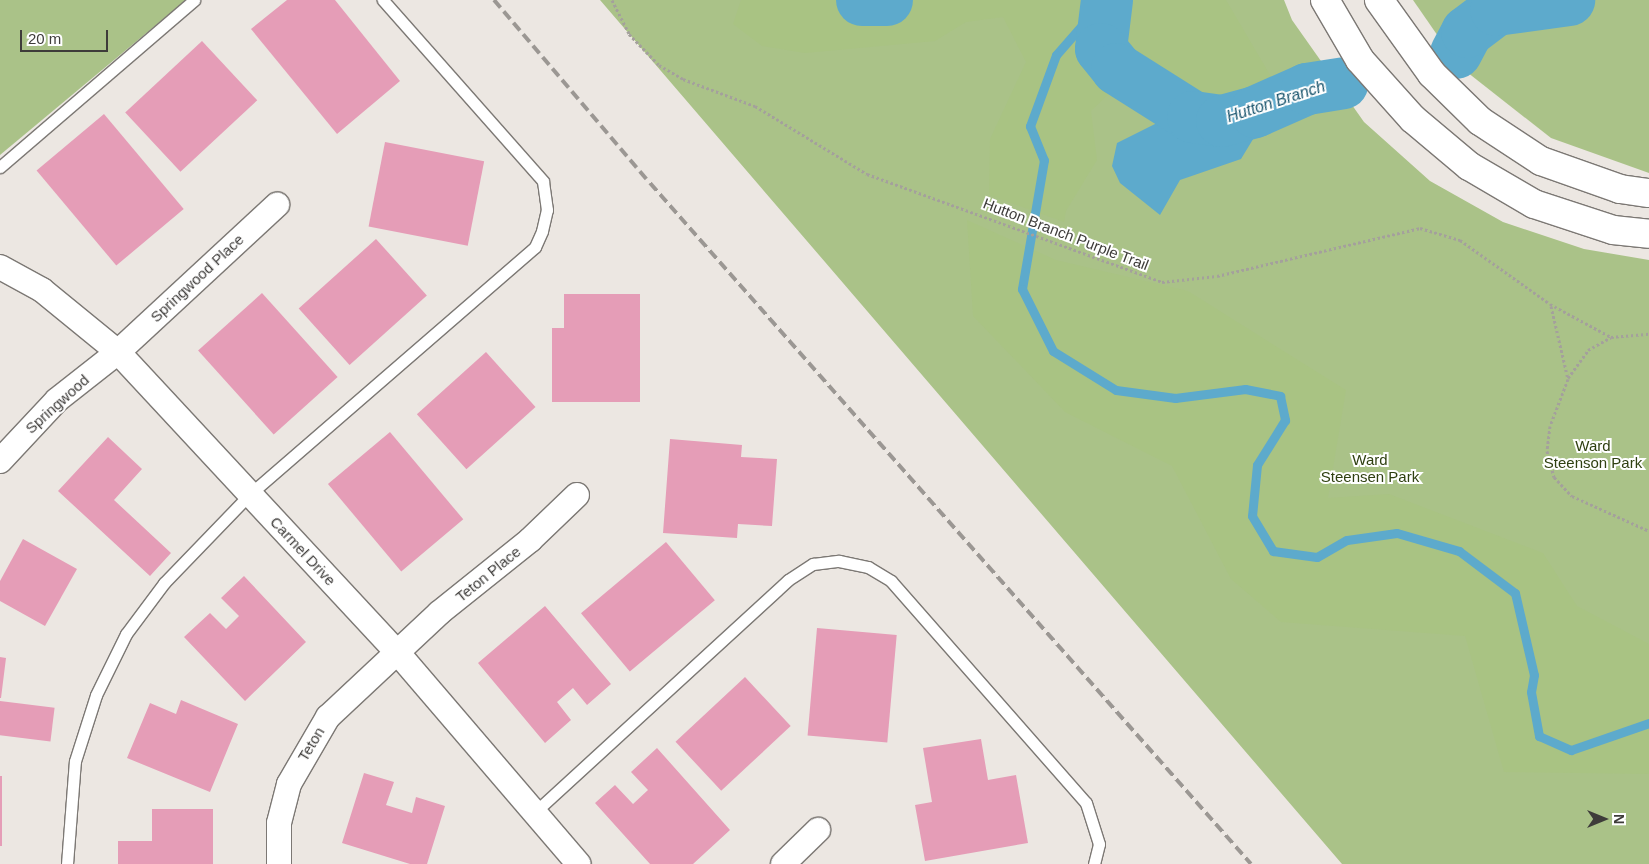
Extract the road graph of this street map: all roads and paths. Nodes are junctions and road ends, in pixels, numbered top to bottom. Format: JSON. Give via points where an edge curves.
{"nodes":[{"id":1,"x":194,"y":0,"type":"edge"},
{"id":2,"x":383,"y":0,"type":"edge"},
{"id":3,"x":612,"y":0,"type":"edge"},
{"id":4,"x":1325,"y":0,"type":"edge"},
{"id":5,"x":1379,"y":0,"type":"edge"},
{"id":6,"x":0,"y":167,"type":"edge"},
{"id":7,"x":1649,"y":193,"type":"edge"},
{"id":8,"x":277,"y":205,"type":"dead end"},
{"id":9,"x":1649,"y":234,"type":"edge"},
{"id":10,"x":0,"y":267,"type":"edge"},
{"id":11,"x":1550,"y":304,"type":"junction"},
{"id":12,"x":1649,"y":334,"type":"edge"},
{"id":13,"x":1611,"y":337,"type":"junction"},
{"id":14,"x":118,"y":352,"type":"junction"},
{"id":15,"x":1568,"y":379,"type":"junction"},
{"id":16,"x":0,"y":461,"type":"edge"},
{"id":17,"x":250,"y":494,"type":"junction"},
{"id":18,"x":577,"y":495,"type":"dead end"},
{"id":19,"x":1649,"y":531,"type":"edge"},
{"id":20,"x":398,"y":652,"type":"junction"},
{"id":21,"x":535,"y":812,"type":"junction"},
{"id":22,"x":818,"y":830,"type":"dead end"},
{"id":23,"x":67,"y":864,"type":"edge"},
{"id":24,"x":279,"y":864,"type":"edge"},
{"id":25,"x":580,"y":864,"type":"edge"},
{"id":26,"x":783,"y":864,"type":"edge"},
{"id":27,"x":1094,"y":864,"type":"edge"}],
"edges":[{"from":1,"to":6,"type":"lane"},
{"from":2,"to":17,"type":"lane","via":[[542,181],[547,210],[542,231],[535,248]]},
{"from":3,"to":11,"type":"path","name":"Hutton Branch Purple Trail","via":[[644,52],[683,79],[755,106],[867,174],[1162,282],[1191,280],[1420,228],[1460,240]]},
{"from":4,"to":9,"type":"street","via":[[1360,60],[1413,119],[1469,166],[1534,204],[1613,230]]},
{"from":5,"to":7,"type":"street","via":[[1392,25],[1432,74],[1480,121],[1541,161],[1620,189]]},
{"from":8,"to":14,"type":"street","name":"Springwood Place"},
{"from":10,"to":14,"type":"street","name":"Carmel Drive","via":[[42,290]]},
{"from":11,"to":13,"type":"path","name":"Hutton Branch Purple Trail"},
{"from":11,"to":15,"type":"path","via":[[1558,322]]},
{"from":12,"to":13,"type":"path"},
{"from":13,"to":15,"type":"path","via":[[1588,350]]},
{"from":14,"to":16,"type":"street","name":"Springwood","via":[[57,400]]},
{"from":14,"to":17,"type":"street","name":"Carmel Drive"},
{"from":15,"to":19,"type":"path","via":[[1550,426],[1547,451],[1554,477],[1572,496]]},
{"from":17,"to":20,"type":"street","name":"Carmel Drive"},
{"from":17,"to":23,"type":"lane","via":[[164,583],[126,634],[96,696],[75,761]]},
{"from":18,"to":20,"type":"street","name":"Teton Place"},
{"from":20,"to":21,"type":"street","name":"Carmel Drive"},
{"from":20,"to":24,"type":"street","name":"Teton","via":[[328,717],[304,753],[289,784],[279,823]]},
{"from":21,"to":25,"type":"street","name":"Carmel Drive"},
{"from":21,"to":27,"type":"lane","via":[[788,580],[813,564],[839,561],[868,568],[892,581],[1086,803],[1099,844]]},
{"from":22,"to":26,"type":"street"}]}
